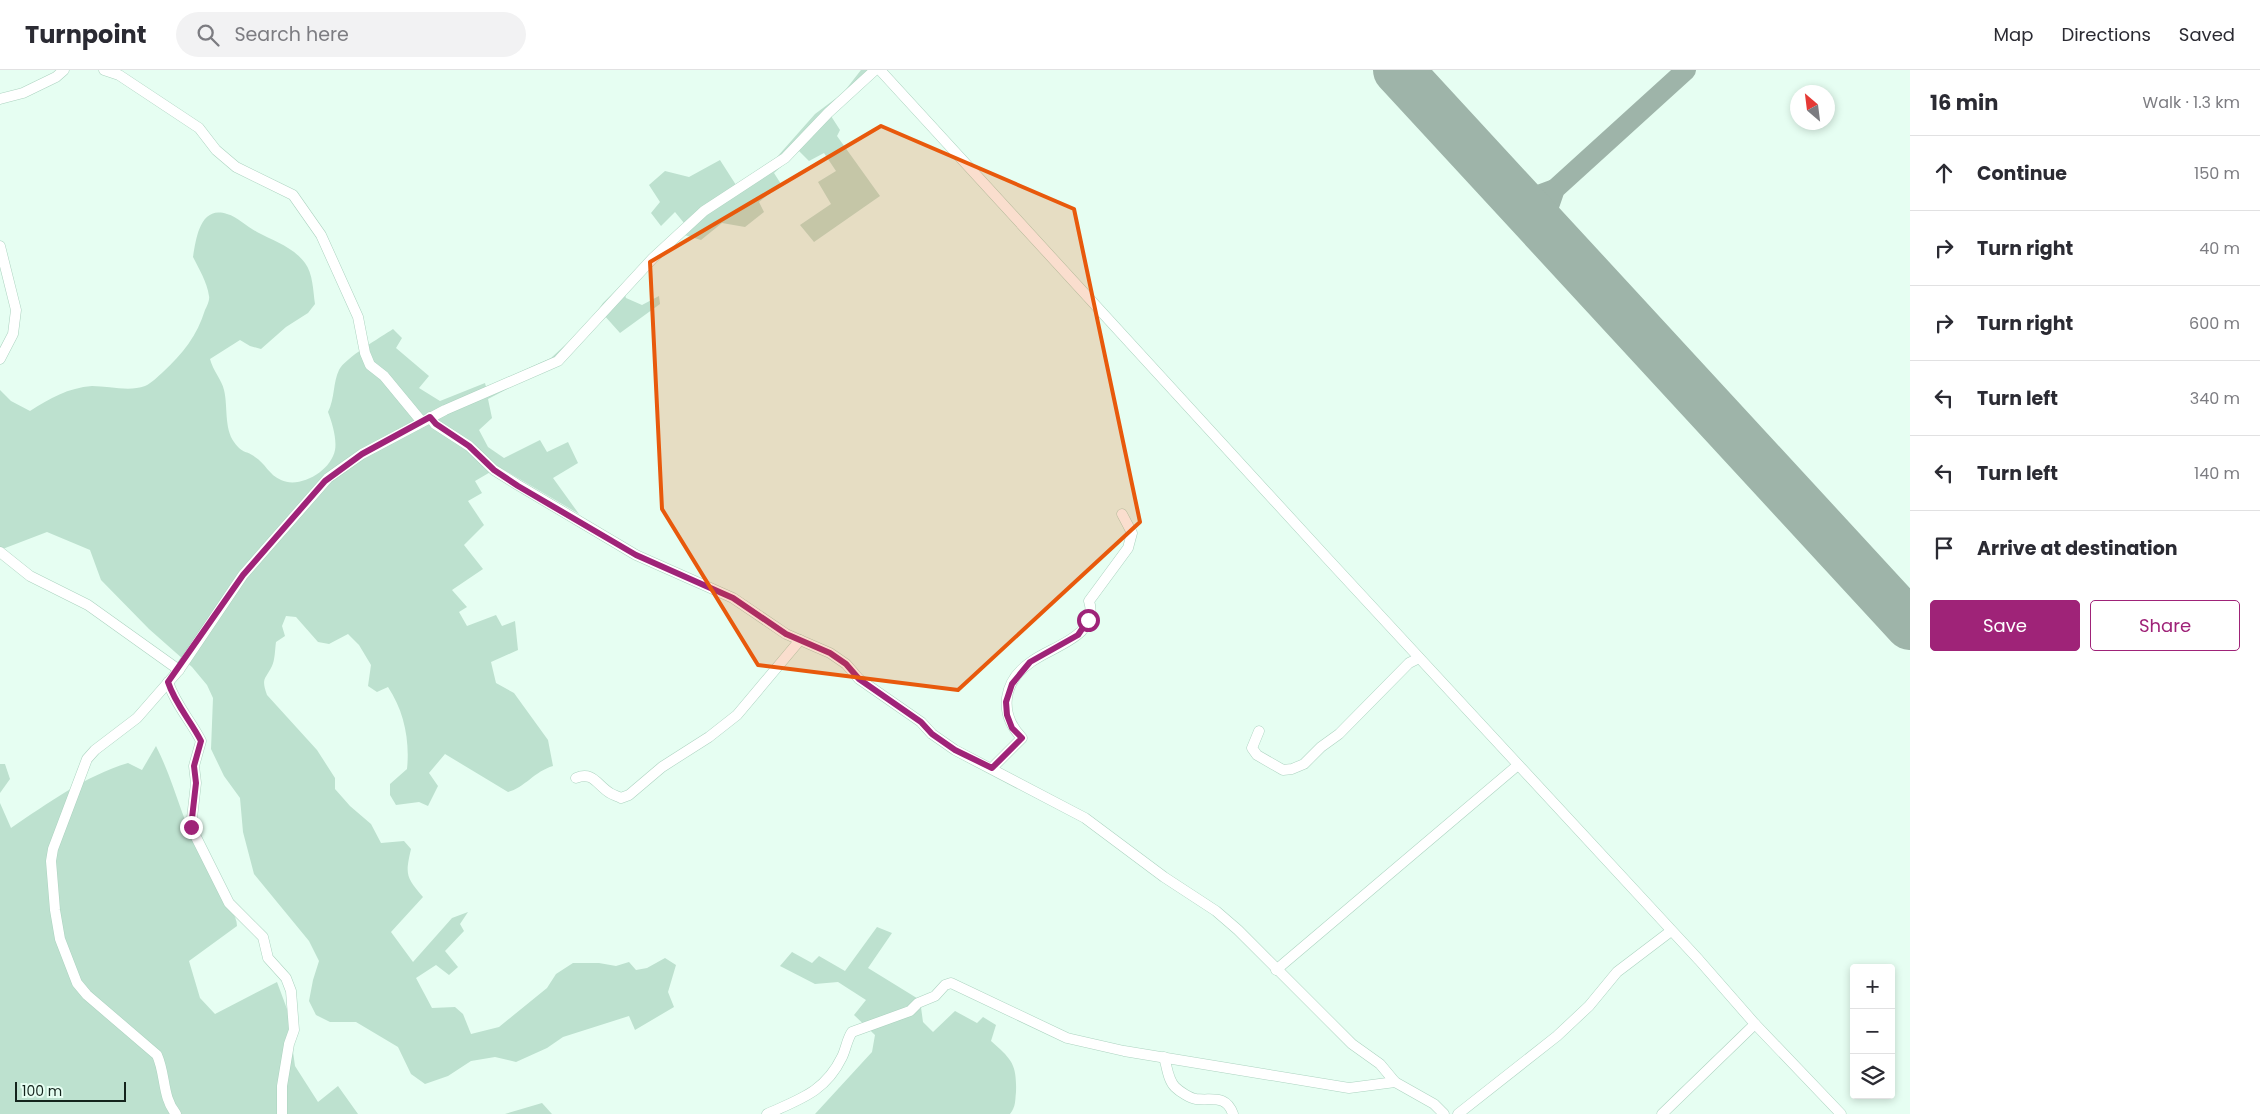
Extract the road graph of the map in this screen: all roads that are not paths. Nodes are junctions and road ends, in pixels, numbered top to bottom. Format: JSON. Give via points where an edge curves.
{"nodes":[{"id":1,"x":64,"y":70,"type":"edge"},
{"id":2,"x":104,"y":70,"type":"edge"},
{"id":3,"x":875,"y":70,"type":"edge"},
{"id":4,"x":880,"y":70,"type":"edge"},
{"id":5,"x":0,"y":99,"type":"edge"},
{"id":6,"x":0,"y":246,"type":"edge"},
{"id":7,"x":0,"y":359,"type":"edge"},
{"id":8,"x":426,"y":420,"type":"junction"},
{"id":9,"x":1122,"y":514,"type":"dead end"},
{"id":10,"x":0,"y":552,"type":"edge"},
{"id":11,"x":800,"y":640,"type":"junction"},
{"id":12,"x":1419,"y":658,"type":"junction"},
{"id":13,"x":179,"y":670,"type":"junction"},
{"id":14,"x":168,"y":682,"type":"junction"},
{"id":15,"x":1259,"y":730,"type":"dead end"},
{"id":16,"x":1518,"y":765,"type":"junction"},
{"id":17,"x":992,"y":768,"type":"junction"},
{"id":18,"x":576,"y":778,"type":"dead end"},
{"id":19,"x":1671,"y":931,"type":"junction"},
{"id":20,"x":1276,"y":970,"type":"junction"},
{"id":21,"x":1755,"y":1024,"type":"junction"},
{"id":22,"x":1164,"y":1057,"type":"junction"},
{"id":23,"x":1395,"y":1082,"type":"junction"},
{"id":24,"x":176,"y":1114,"type":"edge"},
{"id":25,"x":282,"y":1114,"type":"edge"},
{"id":26,"x":767,"y":1114,"type":"edge"},
{"id":27,"x":1233,"y":1114,"type":"edge"},
{"id":28,"x":1444,"y":1114,"type":"edge"},
{"id":29,"x":1458,"y":1114,"type":"edge"},
{"id":30,"x":1662,"y":1114,"type":"edge"},
{"id":31,"x":1840,"y":1114,"type":"edge"}],
"edges":[{"from":1,"to":5,"type":"street","via":[[23,93]]},
{"from":2,"to":8,"type":"street","via":[[119,75],[199,128],[216,150],[236,167],[293,195],[321,235],[358,317],[370,365]]},
{"from":3,"to":8,"type":"street","via":[[785,158],[704,211],[653,258],[558,362]]},
{"from":4,"to":12,"type":"street"},
{"from":6,"to":7,"type":"street","via":[[16,310],[13,334]]},
{"from":8,"to":11,"type":"street","via":[[469,446],[494,470],[518,486],[636,555],[733,598]]},
{"from":8,"to":13,"type":"street","via":[[362,454],[325,481],[243,575]]},
{"from":9,"to":17,"type":"street","via":[[1132,533],[1128,548],[1089,601],[1088,620],[1078,635],[1030,662],[1012,684],[1006,702],[1007,715],[1012,728],[1022,738]]},
{"from":10,"to":13,"type":"street","via":[[30,576],[88,605]]},
{"from":11,"to":17,"type":"street","via":[[830,653],[859,679],[921,722],[932,734],[955,750]]},
{"from":11,"to":18,"type":"street","via":[[737,715],[662,767],[629,795],[621,798],[609,793],[597,780],[588,776]]},
{"from":12,"to":15,"type":"street","via":[[1304,764],[1283,770],[1256,755],[1252,748]]},
{"from":12,"to":16,"type":"street"},
{"from":13,"to":14,"type":"street"},
{"from":14,"to":24,"type":"street","via":[[137,718],[87,759],[51,860],[60,939],[77,983],[157,1055],[167,1099]]},
{"from":14,"to":25,"type":"street","via":[[201,741],[194,766],[196,783],[191,827],[229,903],[263,937],[268,958],[286,978],[291,991],[294,1030],[282,1086]]},
{"from":16,"to":19,"type":"street"},
{"from":16,"to":20,"type":"street"},
{"from":17,"to":20,"type":"street","via":[[1085,818],[1216,911]]},
{"from":19,"to":21,"type":"street"},
{"from":19,"to":29,"type":"street","via":[[1617,972],[1589,1006],[1557,1036]]},
{"from":20,"to":23,"type":"street","via":[[1352,1044],[1380,1064]]},
{"from":21,"to":30,"type":"street"},
{"from":21,"to":31,"type":"street"},
{"from":22,"to":23,"type":"street","via":[[1350,1088]]},
{"from":22,"to":26,"type":"street","via":[[1124,1052],[1067,1038],[951,983],[910,1011],[852,1032],[831,1074],[810,1096]]},
{"from":22,"to":27,"type":"street","via":[[1176,1087],[1196,1099],[1218,1098],[1231,1107]]},
{"from":23,"to":28,"type":"street","via":[[1434,1104]]}]}
